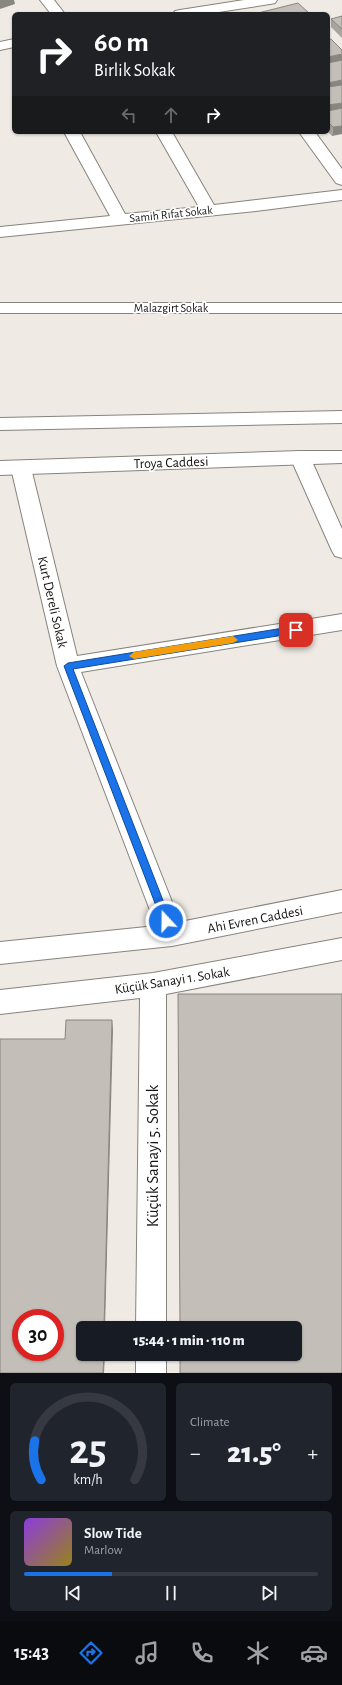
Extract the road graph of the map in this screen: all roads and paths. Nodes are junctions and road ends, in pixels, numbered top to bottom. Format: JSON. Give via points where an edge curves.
{"nodes":[{"id":1,"x":47,"y":0,"type":"edge"},
{"id":2,"x":270,"y":0,"type":"edge"},
{"id":3,"x":217,"y":7,"type":"edge"},
{"id":4,"x":56,"y":12,"type":"edge"},
{"id":5,"x":191,"y":12,"type":"edge"},
{"id":6,"x":12,"y":43,"type":"edge"},
{"id":7,"x":0,"y":46,"type":"edge"},
{"id":8,"x":73,"y":134,"type":"edge"},
{"id":9,"x":165,"y":134,"type":"edge"},
{"id":10,"x":309,"y":134,"type":"edge"},
{"id":11,"x":342,"y":180,"type":"edge"},
{"id":12,"x":342,"y":195,"type":"edge"},
{"id":13,"x":209,"y":210,"type":"junction"},
{"id":14,"x":120,"y":220,"type":"junction"},
{"id":15,"x":0,"y":232,"type":"edge"},
{"id":16,"x":0,"y":308,"type":"edge"},
{"id":17,"x":342,"y":308,"type":"edge"},
{"id":18,"x":342,"y":417,"type":"edge"},
{"id":19,"x":0,"y":424,"type":"edge"},
{"id":20,"x":300,"y":457,"type":"junction"},
{"id":21,"x":342,"y":457,"type":"edge"},
{"id":22,"x":11,"y":468,"type":"edge"},
{"id":23,"x":342,"y":551,"type":"edge"},
{"id":24,"x":342,"y":622,"type":"edge"},
{"id":25,"x":68,"y":666,"type":"junction"},
{"id":26,"x":342,"y":901,"type":"edge"},
{"id":27,"x":172,"y":935,"type":"junction"},
{"id":28,"x":342,"y":949,"type":"edge"},
{"id":29,"x":0,"y":952,"type":"edge"},
{"id":30,"x":153,"y":985,"type":"junction"},
{"id":31,"x":0,"y":1002,"type":"edge"},
{"id":32,"x":151,"y":1321,"type":"edge"},
{"id":33,"x":151,"y":1361,"type":"edge"},
{"id":34,"x":150,"y":1373,"type":"edge"}],
"edges":[{"from":1,"to":4,"type":"street"},
{"from":2,"to":3,"type":"street"},
{"from":3,"to":5,"type":"street"},
{"from":6,"to":7,"type":"street"},
{"from":8,"to":14,"type":"street"},
{"from":9,"to":13,"type":"street"},
{"from":10,"to":11,"type":"street"},
{"from":12,"to":13,"type":"street","name":"Samih Rıfat Sokak"},
{"from":13,"to":14,"type":"street","name":"Samih Rıfat Sokak"},
{"from":14,"to":15,"type":"street","name":"Samih Rıfat Sokak"},
{"from":16,"to":17,"type":"street","name":"Malazgirt Sokak"},
{"from":18,"to":19,"type":"street"},
{"from":20,"to":21,"type":"street","name":"Troya Caddesi"},
{"from":20,"to":22,"type":"street","name":"Troya Caddesi"},
{"from":20,"to":23,"type":"street"},
{"from":22,"to":25,"type":"street","name":"Kurt Dereli Sokak"},
{"from":24,"to":25,"type":"street"},
{"from":25,"to":27,"type":"street","name":"Kurt Dereli Sokak"},
{"from":26,"to":27,"type":"street","name":"Ahi Evren Caddesi"},
{"from":27,"to":29,"type":"street","name":"Ahi Evren Caddesi"},
{"from":28,"to":30,"type":"street","name":"Küçük Sanayi 1. Sokak"},
{"from":30,"to":31,"type":"street","name":"Küçük Sanayi 1. Sokak"},
{"from":30,"to":32,"type":"street","name":"Küçük Sanayi 5. Sokak"},
{"from":33,"to":34,"type":"street"}]}
